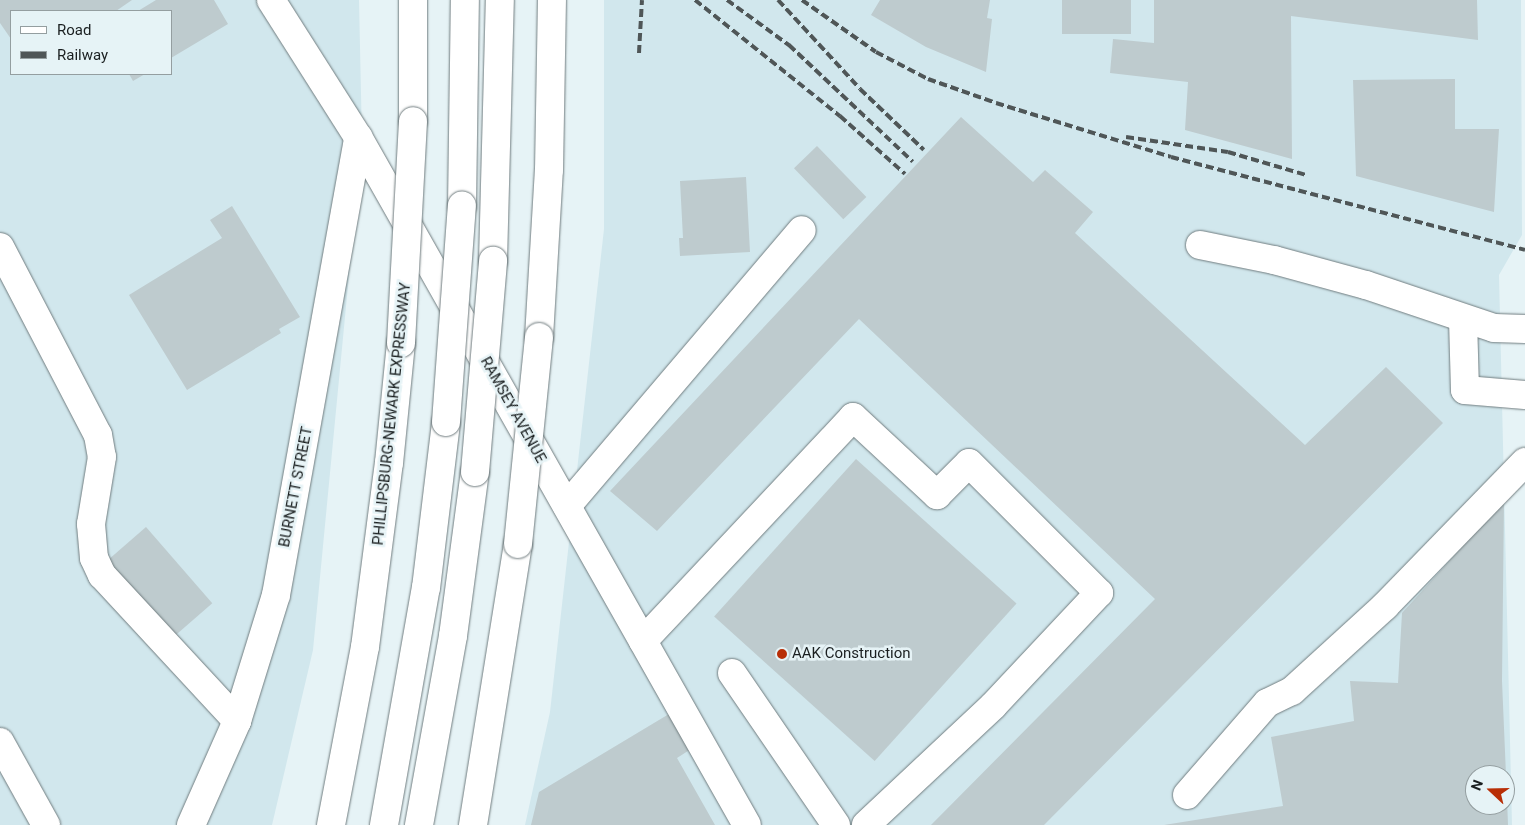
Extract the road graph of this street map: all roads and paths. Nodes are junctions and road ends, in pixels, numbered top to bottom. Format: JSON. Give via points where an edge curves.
{"nodes":[{"id":1,"x":271,"y":0,"type":"edge"},
{"id":2,"x":413,"y":0,"type":"edge"},
{"id":3,"x":465,"y":0,"type":"edge"},
{"id":4,"x":500,"y":0,"type":"edge"},
{"id":5,"x":552,"y":0,"type":"edge"},
{"id":6,"x":358,"y":137,"type":"junction"},
{"id":7,"x":802,"y":230,"type":"dead end"},
{"id":8,"x":1200,"y":245,"type":"dead end"},
{"id":9,"x":0,"y":247,"type":"edge"},
{"id":10,"x":1463,"y":319,"type":"junction"},
{"id":11,"x":1525,"y":328,"type":"edge"},
{"id":12,"x":1525,"y":395,"type":"edge"},
{"id":13,"x":1525,"y":462,"type":"edge"},
{"id":14,"x":567,"y":506,"type":"junction"},
{"id":15,"x":643,"y":641,"type":"junction"},
{"id":16,"x":732,"y":673,"type":"dead end"},
{"id":17,"x":237,"y":721,"type":"junction"},
{"id":18,"x":0,"y":742,"type":"edge"},
{"id":19,"x":1187,"y":795,"type":"dead end"},
{"id":20,"x":46,"y":825,"type":"edge"},
{"id":21,"x":191,"y":825,"type":"edge"},
{"id":22,"x":331,"y":825,"type":"edge"},
{"id":23,"x":384,"y":825,"type":"edge"},
{"id":24,"x":419,"y":825,"type":"edge"},
{"id":25,"x":473,"y":825,"type":"edge"},
{"id":26,"x":747,"y":825,"type":"edge"},
{"id":27,"x":836,"y":825,"type":"edge"},
{"id":28,"x":866,"y":825,"type":"edge"}],
"edges":[{"from":1,"to":6,"type":"main road","name":"RAMSEY AVENUE"},
{"from":2,"to":22,"type":"main road","name":"PHILLIPSBURG-NEWARK EXPRESSWAY","bridge":true,"via":[[413,121],[401,342],[365,646]]},
{"from":3,"to":23,"type":"main road","bridge":true,"via":[[462,206],[446,422],[423,608]]},
{"from":4,"to":24,"type":"main road","bridge":true,"via":[[493,260],[475,472],[453,636]]},
{"from":5,"to":25,"type":"main road","bridge":true,"via":[[549,170],[539,337],[518,544]]},
{"from":6,"to":14,"type":"main road","name":"RAMSEY AVENUE"},
{"from":6,"to":17,"type":"main road","name":"BURNETT STREET","via":[[276,595]]},
{"from":7,"to":14,"type":"main road"},
{"from":8,"to":10,"type":"main road","via":[[1274,260],[1366,285]]},
{"from":9,"to":17,"type":"main road","via":[[98,436],[102,457],[91,524],[94,558],[102,575]]},
{"from":10,"to":11,"type":"main road","via":[[1494,328]]},
{"from":10,"to":12,"type":"main road","via":[[1465,390]]},
{"from":13,"to":19,"type":"main road","via":[[1385,606],[1292,691],[1267,703]]},
{"from":14,"to":15,"type":"main road","name":"RAMSEY AVENUE"},
{"from":15,"to":26,"type":"main road","name":"RAMSEY AVENUE"},
{"from":15,"to":28,"type":"main road","via":[[853,417],[937,495],[970,463],[1099,592],[994,706]]},
{"from":16,"to":27,"type":"main road"},
{"from":17,"to":21,"type":"main road","name":"BURNETT STREET"},
{"from":18,"to":20,"type":"main road"}]}
